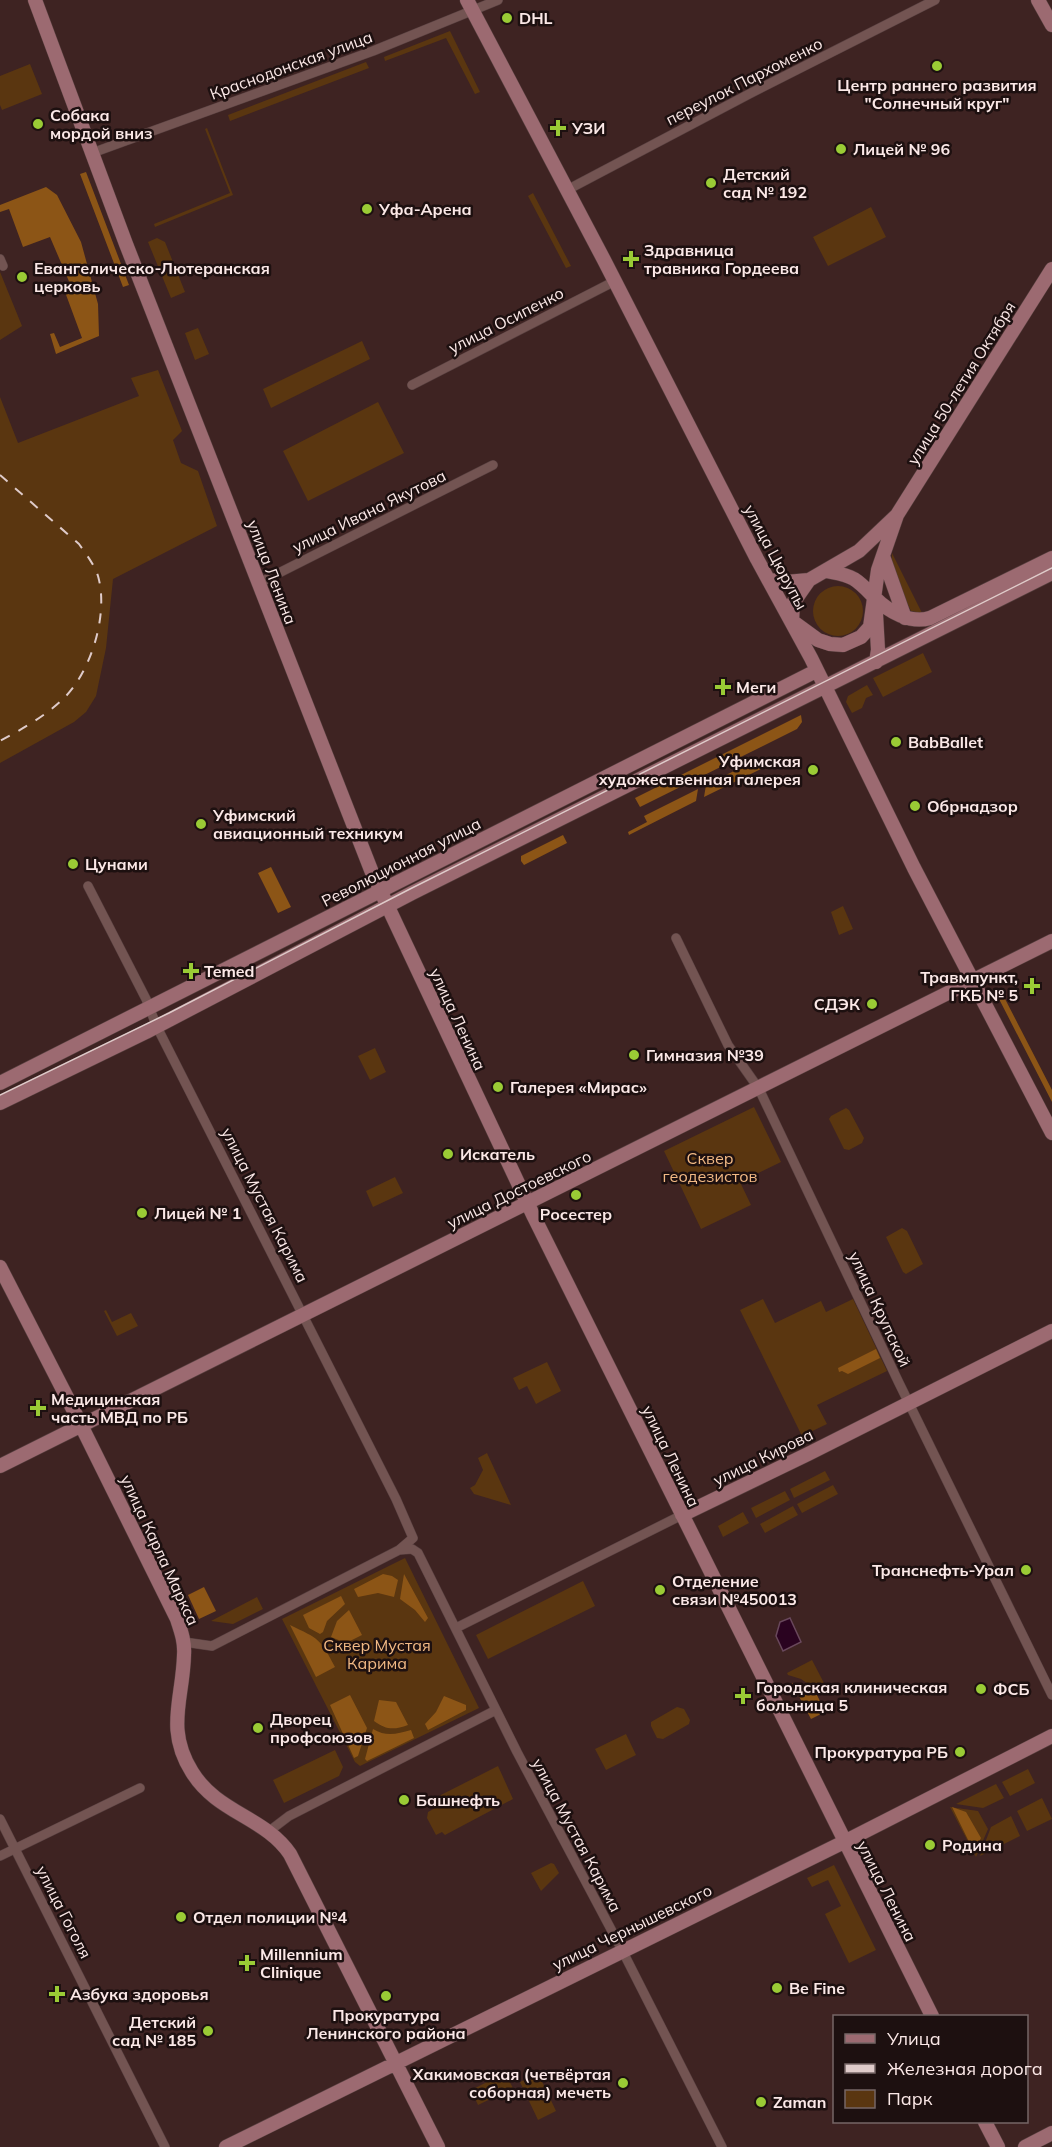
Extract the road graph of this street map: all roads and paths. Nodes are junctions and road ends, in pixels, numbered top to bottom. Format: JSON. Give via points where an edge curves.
{"nodes":[{"id":1,"x":35,"y":0,"type":"edge"},
{"id":2,"x":498,"y":0,"type":"edge"},
{"id":3,"x":936,"y":0,"type":"edge"},
{"id":4,"x":1038,"y":0,"type":"edge"},
{"id":5,"x":470,"y":5,"type":"edge"},
{"id":6,"x":1052,"y":25,"type":"edge"},
{"id":7,"x":92,"y":153,"type":"junction"},
{"id":8,"x":567,"y":190,"type":"junction"},
{"id":9,"x":1052,"y":269,"type":"edge"},
{"id":10,"x":615,"y":281,"type":"junction"},
{"id":11,"x":412,"y":385,"type":"dead end"},
{"id":12,"x":493,"y":465,"type":"dead end"},
{"id":13,"x":897,"y":515,"type":"junction"},
{"id":14,"x":883,"y":556,"type":"junction"},
{"id":15,"x":1052,"y":558,"type":"edge"},
{"id":16,"x":826,"y":571,"type":"junction"},
{"id":17,"x":1052,"y":573,"type":"edge"},
{"id":18,"x":769,"y":580,"type":"junction"},
{"id":19,"x":810,"y":580,"type":"junction"},
{"id":20,"x":259,"y":583,"type":"junction"},
{"id":21,"x":875,"y":599,"type":"junction"},
{"id":22,"x":905,"y":618,"type":"junction"},
{"id":23,"x":792,"y":621,"type":"junction"},
{"id":24,"x":876,"y":662,"type":"junction"},
{"id":25,"x":816,"y":671,"type":"junction"},
{"id":26,"x":824,"y":688,"type":"junction"},
{"id":27,"x":88,"y":886,"type":"dead end"},
{"id":28,"x":380,"y":891,"type":"junction"},
{"id":29,"x":387,"y":907,"type":"junction"},
{"id":30,"x":676,"y":938,"type":"dead end"},
{"id":31,"x":1052,"y":941,"type":"edge"},
{"id":32,"x":973,"y":982,"type":"junction"},
{"id":33,"x":149,"y":1007,"type":"junction"},
{"id":34,"x":157,"y":1027,"type":"junction"},
{"id":35,"x":0,"y":1083,"type":"edge"},
{"id":36,"x":759,"y":1089,"type":"junction"},
{"id":37,"x":0,"y":1103,"type":"edge"},
{"id":38,"x":1052,"y":1133,"type":"edge"},
{"id":39,"x":528,"y":1204,"type":"junction"},
{"id":40,"x":0,"y":1267,"type":"edge"},
{"id":41,"x":303,"y":1315,"type":"junction"},
{"id":42,"x":1052,"y":1331,"type":"edge"},
{"id":43,"x":909,"y":1403,"type":"junction"},
{"id":44,"x":82,"y":1426,"type":"junction"},
{"id":45,"x":0,"y":1466,"type":"edge"},
{"id":46,"x":682,"y":1515,"type":"junction"},
{"id":47,"x":399,"y":1550,"type":"junction"},
{"id":48,"x":456,"y":1628,"type":"junction"},
{"id":49,"x":184,"y":1642,"type":"junction"},
{"id":50,"x":1052,"y":1695,"type":"edge"},
{"id":51,"x":496,"y":1710,"type":"junction"},
{"id":52,"x":1052,"y":1736,"type":"edge"},
{"id":53,"x":140,"y":1788,"type":"dead end"},
{"id":54,"x":0,"y":1819,"type":"edge"},
{"id":55,"x":268,"y":1832,"type":"junction"},
{"id":56,"x":844,"y":1842,"type":"junction"},
{"id":57,"x":15,"y":1848,"type":"junction"},
{"id":58,"x":0,"y":1856,"type":"edge"},
{"id":59,"x":622,"y":1950,"type":"junction"},
{"id":60,"x":931,"y":2015,"type":"edge"},
{"id":61,"x":395,"y":2062,"type":"junction"},
{"id":62,"x":986,"y":2123,"type":"edge"},
{"id":63,"x":1052,"y":2133,"type":"edge"},
{"id":64,"x":165,"y":2147,"type":"edge"},
{"id":65,"x":226,"y":2147,"type":"edge"},
{"id":66,"x":438,"y":2147,"type":"edge"},
{"id":67,"x":722,"y":2147,"type":"edge"},
{"id":68,"x":998,"y":2147,"type":"edge"},
{"id":69,"x":1025,"y":2147,"type":"edge"}],
"edges":[{"from":1,"to":7,"type":"main road","name":"улица Ленина"},
{"from":2,"to":5,"type":"street","name":"Краснодонская улица"},
{"from":3,"to":8,"type":"street","name":"переулок Пархоменко"},
{"from":4,"to":6,"type":"main road"},
{"from":5,"to":7,"type":"street","name":"Краснодонская улица","via":[[373,51]]},
{"from":5,"to":8,"type":"main road","name":"улица Цюрупы"},
{"from":7,"to":20,"type":"main road","name":"улица Ленина"},
{"from":8,"to":10,"type":"main road","name":"улица Цюрупы"},
{"from":9,"to":13,"type":"main road","name":"улица 50-летия Октября"},
{"from":10,"to":11,"type":"street","name":"улица Осипенко"},
{"from":10,"to":18,"type":"main road","name":"улица Цюрупы"},
{"from":12,"to":20,"type":"street","name":"улица Ивана Якутова"},
{"from":13,"to":14,"type":"main road","name":"улица 50-летия Октября"},
{"from":13,"to":16,"type":"main road","name":"улица 50-летия Октября","via":[[859,551]]},
{"from":14,"to":21,"type":"main road","name":"улица 50-летия Октября"},
{"from":14,"to":22,"type":"main road"},
{"from":15,"to":22,"type":"main road","via":[[927,619]]},
{"from":16,"to":19,"type":"main road"},
{"from":16,"to":21,"type":"main road","via":[[853,578]]},
{"from":17,"to":24,"type":"main road"},
{"from":18,"to":19,"type":"main road"},
{"from":18,"to":23,"type":"main road","name":"улица Цюрупы"},
{"from":19,"to":23,"type":"main road","via":[[793,603]]},
{"from":20,"to":28,"type":"main road","name":"улица Ленина"},
{"from":21,"to":22,"type":"main road"},
{"from":21,"to":23,"type":"main road","via":[[870,627],[850,644],[818,640]]},
{"from":21,"to":24,"type":"main road"},
{"from":23,"to":25,"type":"main road","name":"улица Цюрупы"},
{"from":24,"to":26,"type":"main road"},
{"from":25,"to":26,"type":"main road","name":"улица Цюрупы"},
{"from":25,"to":28,"type":"main road","name":"Революционная улица"},
{"from":26,"to":29,"type":"main road"},
{"from":26,"to":32,"type":"main road","name":"улица Цюрупы"},
{"from":27,"to":33,"type":"street","name":"улица Мустая Карима"},
{"from":28,"to":29,"type":"main road","name":"улица Ленина"},
{"from":28,"to":33,"type":"main road","name":"Революционная улица"},
{"from":29,"to":34,"type":"main road"},
{"from":29,"to":39,"type":"main road","name":"улица Ленина"},
{"from":30,"to":36,"type":"street","name":"улица Крупской","via":[[728,1046]]},
{"from":31,"to":32,"type":"main road","name":"улица Достоевского"},
{"from":32,"to":36,"type":"main road","name":"улица Достоевского"},
{"from":32,"to":38,"type":"main road","name":"улица Цюрупы"},
{"from":33,"to":34,"type":"street","name":"улица Мустая Карима"},
{"from":33,"to":35,"type":"main road","name":"Революционная улица"},
{"from":34,"to":37,"type":"main road"},
{"from":34,"to":41,"type":"street","name":"улица Мустая Карима"},
{"from":36,"to":39,"type":"main road","name":"улица Достоевского"},
{"from":36,"to":43,"type":"street","name":"улица Крупской"},
{"from":39,"to":41,"type":"main road","name":"улица Достоевского"},
{"from":39,"to":46,"type":"main road","name":"улица Ленина"},
{"from":40,"to":44,"type":"main road","name":"улица Карла Маркса"},
{"from":41,"to":44,"type":"main road","name":"улица Достоевского"},
{"from":41,"to":47,"type":"street","name":"улица Мустая Карима","via":[[413,1538]]},
{"from":42,"to":43,"type":"main road","name":"улица Кирова"},
{"from":43,"to":46,"type":"main road","name":"улица Кирова"},
{"from":43,"to":50,"type":"street","name":"улица Крупской"},
{"from":44,"to":45,"type":"main road","name":"улица Достоевского"},
{"from":44,"to":49,"type":"main road","name":"улица Карла Маркса","via":[[170,1604]]},
{"from":46,"to":48,"type":"street","name":"улица Кирова"},
{"from":46,"to":56,"type":"main road","name":"улица Ленина"},
{"from":47,"to":48,"type":"street","name":"улица Мустая Карима","via":[[412,1549],[418,1553]]},
{"from":47,"to":49,"type":"street","via":[[212,1646]]},
{"from":48,"to":51,"type":"street","name":"улица Мустая Карима"},
{"from":49,"to":55,"type":"main road","name":"улица Карла Маркса","via":[[176,1712],[181,1751],[209,1794]]},
{"from":51,"to":55,"type":"street","via":[[289,1816]]},
{"from":51,"to":59,"type":"street","name":"улица Мустая Карима"},
{"from":52,"to":56,"type":"main road","name":"улица Чернышевского"},
{"from":53,"to":57,"type":"street"},
{"from":54,"to":57,"type":"street","name":"улица Гоголя"},
{"from":55,"to":61,"type":"main road","name":"улица Карла Маркса","via":[[284,1845],[297,1864]]},
{"from":56,"to":59,"type":"main road","name":"улица Чернышевского"},
{"from":56,"to":60,"type":"main road","name":"улица Ленина"},
{"from":57,"to":58,"type":"street"},
{"from":57,"to":64,"type":"street","name":"улица Гоголя"},
{"from":59,"to":61,"type":"main road","name":"улица Чернышевского"},
{"from":59,"to":67,"type":"street","name":"улица Мустая Карима"},
{"from":61,"to":65,"type":"main road","name":"улица Чернышевского"},
{"from":61,"to":66,"type":"main road","name":"улица Карла Маркса"},
{"from":62,"to":68,"type":"main road"},
{"from":63,"to":69,"type":"main road"}]}
